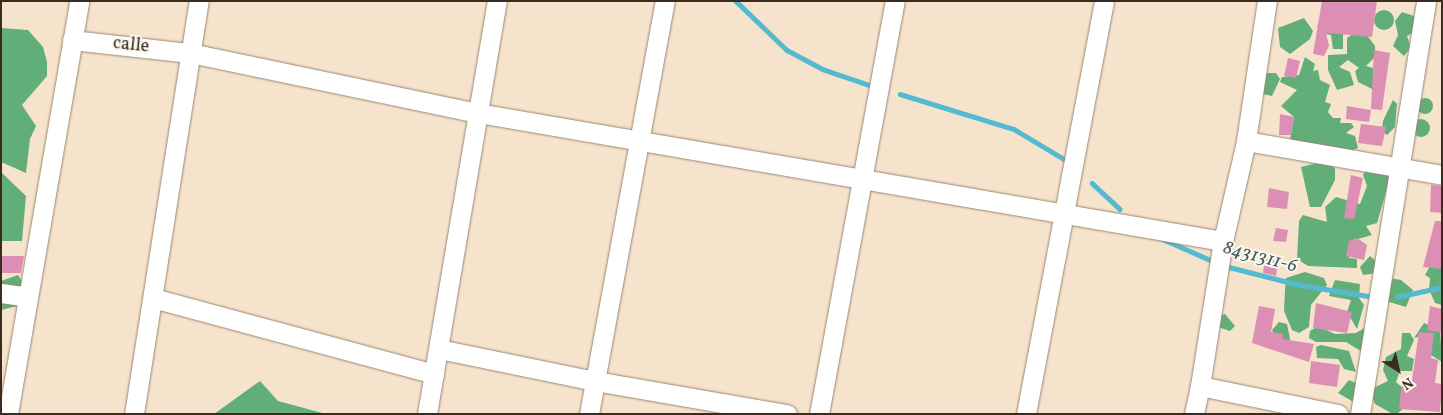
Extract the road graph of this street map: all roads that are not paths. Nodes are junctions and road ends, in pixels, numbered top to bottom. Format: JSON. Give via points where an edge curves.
{"nodes":[{"id":1,"x":79,"y":1,"type":"edge"},
{"id":2,"x":200,"y":1,"type":"edge"},
{"id":3,"x":497,"y":1,"type":"edge"},
{"id":4,"x":665,"y":1,"type":"edge"},
{"id":5,"x":895,"y":1,"type":"edge"},
{"id":6,"x":1104,"y":1,"type":"edge"},
{"id":7,"x":1267,"y":1,"type":"edge"},
{"id":8,"x":1426,"y":1,"type":"edge"},
{"id":9,"x":72,"y":40,"type":"junction"},
{"id":10,"x":190,"y":53,"type":"junction"},
{"id":11,"x":478,"y":114,"type":"junction"},
{"id":12,"x":636,"y":141,"type":"junction"},
{"id":13,"x":1246,"y":141,"type":"junction"},
{"id":14,"x":1399,"y":168,"type":"junction"},
{"id":15,"x":1442,"y":175,"type":"edge"},
{"id":16,"x":863,"y":180,"type":"junction"},
{"id":17,"x":1066,"y":212,"type":"junction"},
{"id":18,"x":1223,"y":241,"type":"junction"},
{"id":19,"x":1,"y":293,"type":"edge"},
{"id":20,"x":28,"y":297,"type":"junction"},
{"id":21,"x":153,"y":298,"type":"junction"},
{"id":22,"x":439,"y":348,"type":"junction"},
{"id":23,"x":434,"y":374,"type":"junction"},
{"id":24,"x":595,"y":382,"type":"junction"},
{"id":25,"x":1200,"y":386,"type":"junction"},
{"id":26,"x":8,"y":414,"type":"edge"},
{"id":27,"x":134,"y":414,"type":"edge"},
{"id":28,"x":427,"y":414,"type":"edge"},
{"id":29,"x":590,"y":414,"type":"edge"},
{"id":30,"x":787,"y":414,"type":"edge"},
{"id":31,"x":819,"y":414,"type":"edge"},
{"id":32,"x":1026,"y":414,"type":"edge"},
{"id":33,"x":1194,"y":414,"type":"edge"},
{"id":34,"x":1338,"y":414,"type":"edge"},
{"id":35,"x":1360,"y":414,"type":"edge"}],
"edges":[{"from":1,"to":9,"type":"street"},
{"from":2,"to":10,"type":"street"},
{"from":3,"to":11,"type":"street"},
{"from":4,"to":12,"type":"street"},
{"from":5,"to":16,"type":"street"},
{"from":6,"to":17,"type":"street"},
{"from":7,"to":13,"type":"street"},
{"from":8,"to":14,"type":"street"},
{"from":9,"to":10,"type":"street","name":"calle"},
{"from":9,"to":20,"type":"street"},
{"from":10,"to":11,"type":"street","name":"calle"},
{"from":10,"to":21,"type":"street"},
{"from":11,"to":12,"type":"street","name":"calle"},
{"from":11,"to":22,"type":"street"},
{"from":12,"to":16,"type":"street","name":"calle"},
{"from":12,"to":24,"type":"street"},
{"from":13,"to":14,"type":"street"},
{"from":13,"to":18,"type":"street"},
{"from":14,"to":15,"type":"street"},
{"from":14,"to":35,"type":"street"},
{"from":16,"to":17,"type":"street","name":"calle"},
{"from":16,"to":31,"type":"street"},
{"from":17,"to":18,"type":"street","name":"calle"},
{"from":17,"to":32,"type":"street"},
{"from":18,"to":25,"type":"street"},
{"from":19,"to":20,"type":"street"},
{"from":20,"to":26,"type":"street"},
{"from":21,"to":23,"type":"street"},
{"from":21,"to":27,"type":"street"},
{"from":22,"to":23,"type":"street"},
{"from":22,"to":24,"type":"street"},
{"from":23,"to":28,"type":"street"},
{"from":24,"to":29,"type":"street"},
{"from":24,"to":30,"type":"street"},
{"from":25,"to":33,"type":"street"},
{"from":25,"to":34,"type":"street"}]}
